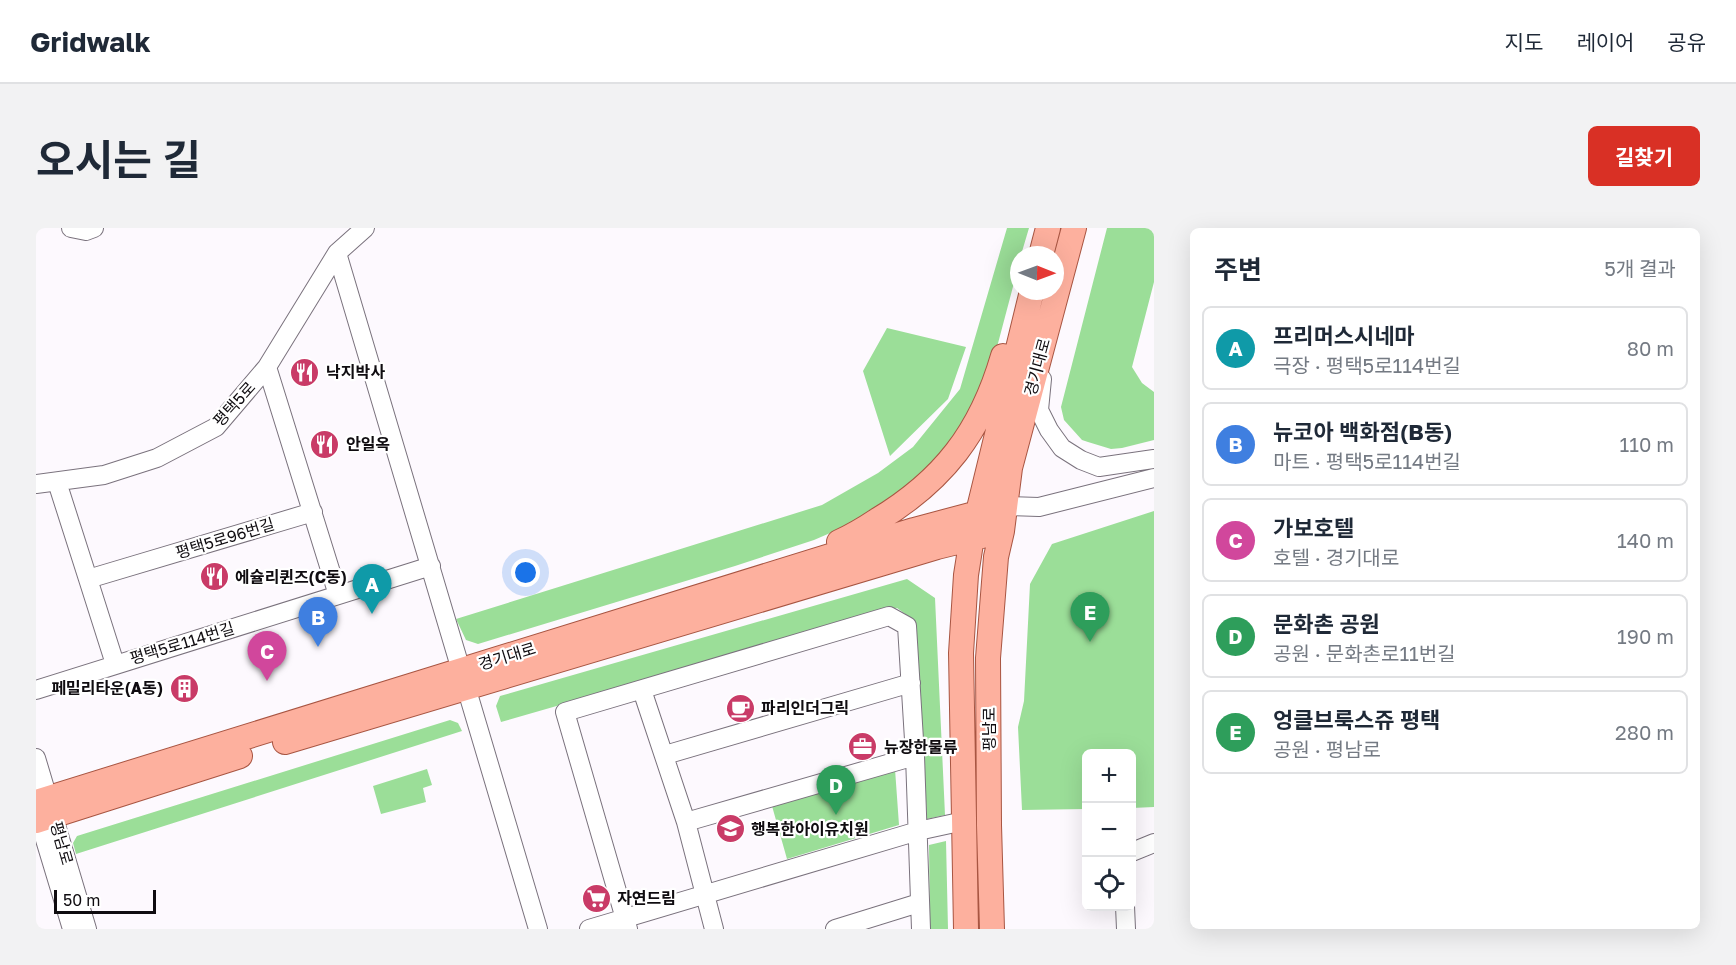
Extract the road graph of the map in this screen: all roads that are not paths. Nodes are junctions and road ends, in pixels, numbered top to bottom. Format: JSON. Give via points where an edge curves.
{"nodes":[{"id":1,"x":71,"y":228,"type":"edge"},
{"id":2,"x":94,"y":228,"type":"edge"},
{"id":3,"x":365,"y":228,"type":"edge"},
{"id":4,"x":1048,"y":228,"type":"edge"},
{"id":5,"x":1074,"y":228,"type":"edge"},
{"id":6,"x":1043,"y":246,"type":"edge"},
{"id":7,"x":338,"y":253,"type":"junction"},
{"id":8,"x":1027,"y":300,"type":"edge"},
{"id":9,"x":1030,"y":300,"type":"edge"},
{"id":10,"x":1049,"y":320,"type":"junction"},
{"id":11,"x":267,"y":367,"type":"junction"},
{"id":12,"x":1154,"y":459,"type":"edge"},
{"id":13,"x":1154,"y":478,"type":"edge"},
{"id":14,"x":57,"y":482,"type":"junction"},
{"id":15,"x":36,"y":484,"type":"edge"},
{"id":16,"x":1005,"y":506,"type":"junction"},
{"id":17,"x":1039,"y":507,"type":"junction"},
{"id":18,"x":314,"y":512,"type":"junction"},
{"id":19,"x":979,"y":512,"type":"junction"},
{"id":20,"x":1002,"y":531,"type":"junction"},
{"id":21,"x":972,"y":537,"type":"junction"},
{"id":22,"x":431,"y":566,"type":"junction"},
{"id":23,"x":768,"y":575,"type":"junction"},
{"id":24,"x":88,"y":579,"type":"junction"},
{"id":25,"x":338,"y":595,"type":"junction"},
{"id":26,"x":115,"y":664,"type":"junction"},
{"id":27,"x":464,"y":679,"type":"junction"},
{"id":28,"x":911,"y":683,"type":"junction"},
{"id":29,"x":36,"y":690,"type":"edge"},
{"id":30,"x":642,"y":690,"type":"junction"},
{"id":31,"x":665,"y":755,"type":"junction"},
{"id":32,"x":915,"y":756,"type":"junction"},
{"id":33,"x":36,"y":758,"type":"edge"},
{"id":34,"x":42,"y":811,"type":"edge"},
{"id":35,"x":964,"y":821,"type":"junction"},
{"id":36,"x":686,"y":822,"type":"junction"},
{"id":37,"x":918,"y":831,"type":"junction"},
{"id":38,"x":1154,"y":843,"type":"edge"},
{"id":39,"x":1136,"y":850,"type":"edge"},
{"id":40,"x":705,"y":893,"type":"junction"},
{"id":41,"x":919,"y":903,"type":"junction"},
{"id":42,"x":1125,"y":911,"type":"edge"},
{"id":43,"x":626,"y":924,"type":"edge"},
{"id":44,"x":72,"y":929,"type":"edge"},
{"id":45,"x":87,"y":929,"type":"edge"},
{"id":46,"x":538,"y":929,"type":"edge"},
{"id":47,"x":589,"y":929,"type":"edge"},
{"id":48,"x":714,"y":929,"type":"edge"},
{"id":49,"x":835,"y":929,"type":"edge"},
{"id":50,"x":921,"y":929,"type":"edge"},
{"id":51,"x":966,"y":929,"type":"edge"},
{"id":52,"x":992,"y":929,"type":"edge"},
{"id":53,"x":1126,"y":929,"type":"edge"}],
"edges":[{"from":1,"to":2,"type":"street"},
{"from":3,"to":7,"type":"street","name":"평택5로"},
{"from":4,"to":6,"type":"main road"},
{"from":5,"to":10,"type":"main road","name":"경기대로"},
{"from":7,"to":11,"type":"street","name":"평택5로"},
{"from":7,"to":22,"type":"street"},
{"from":8,"to":23,"type":"main road","via":[[1011,328],[981,414],[956,454],[931,482],[849,538]]},
{"from":9,"to":19,"type":"main road","name":"경기대로"},
{"from":10,"to":12,"type":"street","via":[[1039,410],[1062,448],[1099,466]]},
{"from":10,"to":16,"type":"main road","name":"경기대로","via":[[1010,468]]},
{"from":11,"to":14,"type":"street","name":"평택5로","via":[[216,427],[157,458],[104,475]]},
{"from":11,"to":18,"type":"street"},
{"from":13,"to":17,"type":"street"},
{"from":14,"to":15,"type":"street","name":"평택5로"},
{"from":14,"to":24,"type":"street"},
{"from":16,"to":17,"type":"street"},
{"from":16,"to":19,"type":"main road","name":"경기대로"},
{"from":16,"to":20,"type":"main road","name":"경기대로"},
{"from":17,"to":20,"type":"street"},
{"from":18,"to":24,"type":"street","name":"평택5로96번길"},
{"from":18,"to":25,"type":"street"},
{"from":19,"to":21,"type":"main road","name":"경기대로"},
{"from":19,"to":23,"type":"main road","name":"경기대로"},
{"from":20,"to":21,"type":"main road","name":"경기대로"},
{"from":20,"to":52,"type":"main road","name":"평남로","via":[[996,557],[988,658]]},
{"from":21,"to":27,"type":"main road","name":"경기대로"},
{"from":21,"to":35,"type":"main road","name":"평남로","via":[[961,653]]},
{"from":22,"to":25,"type":"street","name":"평택5로114번길"},
{"from":22,"to":27,"type":"street"},
{"from":23,"to":27,"type":"main road","name":"경기대로"},
{"from":24,"to":26,"type":"street"},
{"from":25,"to":26,"type":"street","name":"평택5로114번길"},
{"from":26,"to":29,"type":"street","name":"평택5로114번길"},
{"from":27,"to":34,"type":"main road","name":"경기대로"},
{"from":27,"to":46,"type":"street"},
{"from":28,"to":30,"type":"street","via":[[907,626],[889,616]]},
{"from":28,"to":31,"type":"street"},
{"from":28,"to":32,"type":"street"},
{"from":30,"to":31,"type":"street"},
{"from":30,"to":43,"type":"street","via":[[565,712]]},
{"from":31,"to":36,"type":"street"},
{"from":32,"to":36,"type":"street"},
{"from":32,"to":37,"type":"street"},
{"from":33,"to":34,"type":"street","name":"평남로"},
{"from":34,"to":44,"type":"street"},
{"from":34,"to":45,"type":"street","name":"평남로"},
{"from":35,"to":37,"type":"street"},
{"from":35,"to":51,"type":"main road","name":"평남로"},
{"from":36,"to":40,"type":"street"},
{"from":37,"to":40,"type":"street"},
{"from":37,"to":41,"type":"street"},
{"from":38,"to":39,"type":"street"},
{"from":40,"to":43,"type":"street"},
{"from":40,"to":48,"type":"street"},
{"from":41,"to":49,"type":"street"},
{"from":41,"to":50,"type":"street"},
{"from":42,"to":53,"type":"street"},
{"from":43,"to":47,"type":"street"}]}
